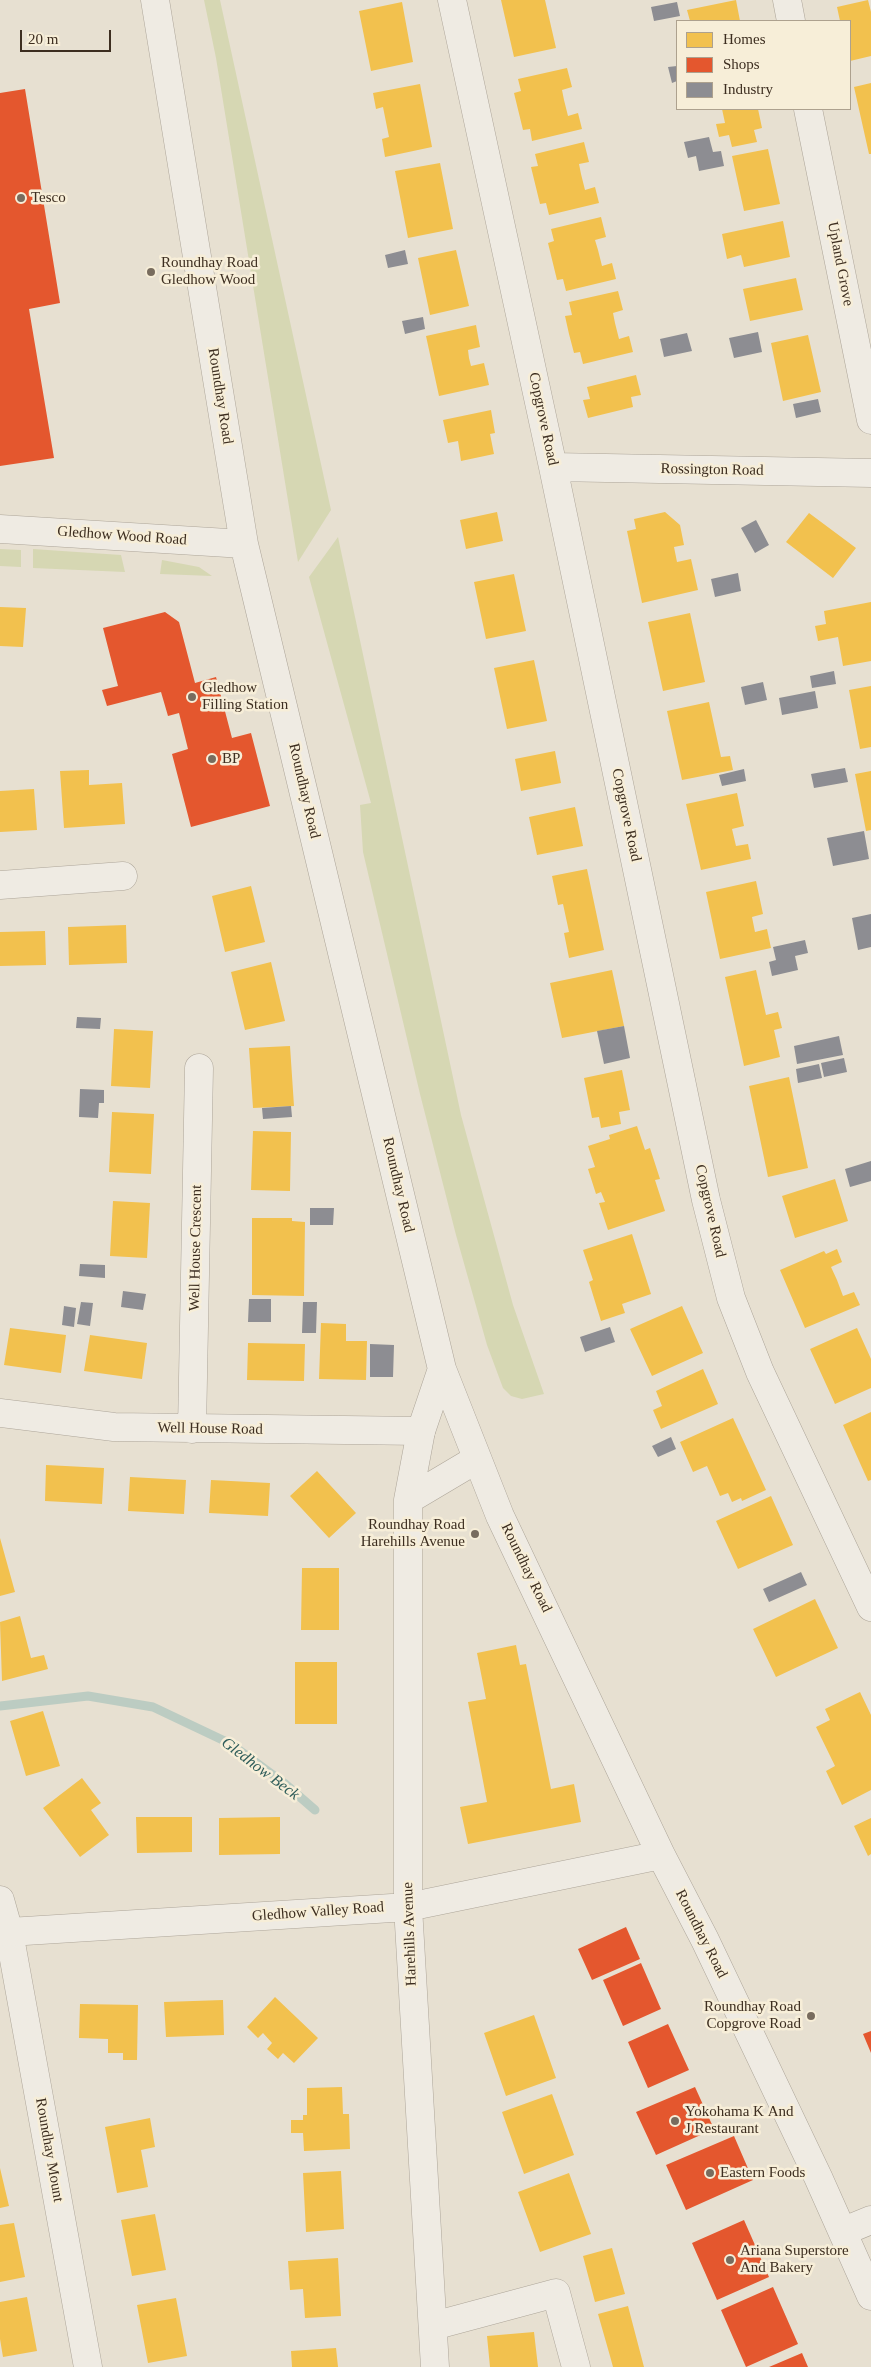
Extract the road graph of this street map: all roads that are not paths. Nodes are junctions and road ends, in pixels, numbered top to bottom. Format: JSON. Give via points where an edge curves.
{"nodes":[{"id":1,"x":155,"y":0,"type":"edge"},
{"id":2,"x":452,"y":0,"type":"edge"},
{"id":3,"x":787,"y":0,"type":"edge"},
{"id":4,"x":791,"y":20,"type":"edge"},
{"id":5,"x":808,"y":110,"type":"edge"},
{"id":6,"x":871,"y":420,"type":"edge"},
{"id":7,"x":553,"y":467,"type":"junction"},
{"id":8,"x":871,"y":473,"type":"edge"},
{"id":9,"x":0,"y":529,"type":"edge"},
{"id":10,"x":244,"y":544,"type":"junction"},
{"id":11,"x":123,"y":876,"type":"dead end"},
{"id":12,"x":0,"y":884,"type":"edge"},
{"id":13,"x":199,"y":1068,"type":"dead end"},
{"id":14,"x":442,"y":1369,"type":"junction"},
{"id":15,"x":0,"y":1413,"type":"edge"},
{"id":16,"x":192,"y":1429,"type":"junction"},
{"id":17,"x":421,"y":1431,"type":"junction"},
{"id":18,"x":477,"y":1459,"type":"junction"},
{"id":19,"x":408,"y":1500,"type":"junction"},
{"id":20,"x":871,"y":1607,"type":"edge"},
{"id":21,"x":661,"y":1855,"type":"junction"},
{"id":22,"x":0,"y":1900,"type":"edge"},
{"id":23,"x":408,"y":1906,"type":"junction"},
{"id":24,"x":5,"y":1932,"type":"edge"},
{"id":25,"x":871,"y":2220,"type":"edge"},
{"id":26,"x":844,"y":2231,"type":"junction"},
{"id":27,"x":871,"y":2296,"type":"edge"},
{"id":28,"x":433,"y":2326,"type":"junction"},
{"id":29,"x":88,"y":2367,"type":"edge"},
{"id":30,"x":435,"y":2367,"type":"edge"},
{"id":31,"x":576,"y":2367,"type":"edge"}],
"edges":[{"from":1,"to":10,"type":"street","name":"Roundhay Road"},
{"from":2,"to":7,"type":"street","name":"Copgrove Road"},
{"from":3,"to":4,"type":"street"},
{"from":5,"to":6,"type":"street","name":"Upland Grove"},
{"from":7,"to":8,"type":"street","name":"Rossington Road"},
{"from":7,"to":20,"type":"street","name":"Copgrove Road","via":[[706,1200],[731,1298],[760,1372]]},
{"from":9,"to":10,"type":"street","name":"Gledhow Wood Road"},
{"from":10,"to":14,"type":"street","name":"Roundhay Road"},
{"from":11,"to":12,"type":"street"},
{"from":13,"to":16,"type":"street","name":"Well House Crescent"},
{"from":14,"to":17,"type":"street","name":"Harehills Avenue"},
{"from":14,"to":18,"type":"street","name":"Roundhay Road"},
{"from":15,"to":16,"type":"street","name":"Well House Road","via":[[114,1427]]},
{"from":16,"to":17,"type":"street","name":"Well House Road"},
{"from":17,"to":19,"type":"street","name":"Harehills Avenue"},
{"from":18,"to":19,"type":"street"},
{"from":18,"to":21,"type":"street","name":"Roundhay Road","via":[[500,1516]]},
{"from":19,"to":23,"type":"street","name":"Harehills Avenue"},
{"from":21,"to":23,"type":"street","name":"Gledhow Valley Road"},
{"from":21,"to":26,"type":"street","name":"Roundhay Road"},
{"from":22,"to":24,"type":"street","name":"Roundhay Mount"},
{"from":23,"to":24,"type":"street","name":"Gledhow Valley Road"},
{"from":23,"to":28,"type":"street","name":"Harehills Avenue"},
{"from":24,"to":29,"type":"street","name":"Roundhay Mount"},
{"from":25,"to":26,"type":"street"},
{"from":26,"to":27,"type":"street","name":"Roundhay Road"},
{"from":28,"to":30,"type":"street","name":"Harehills Avenue"},
{"from":28,"to":31,"type":"street","via":[[556,2293]]}]}
